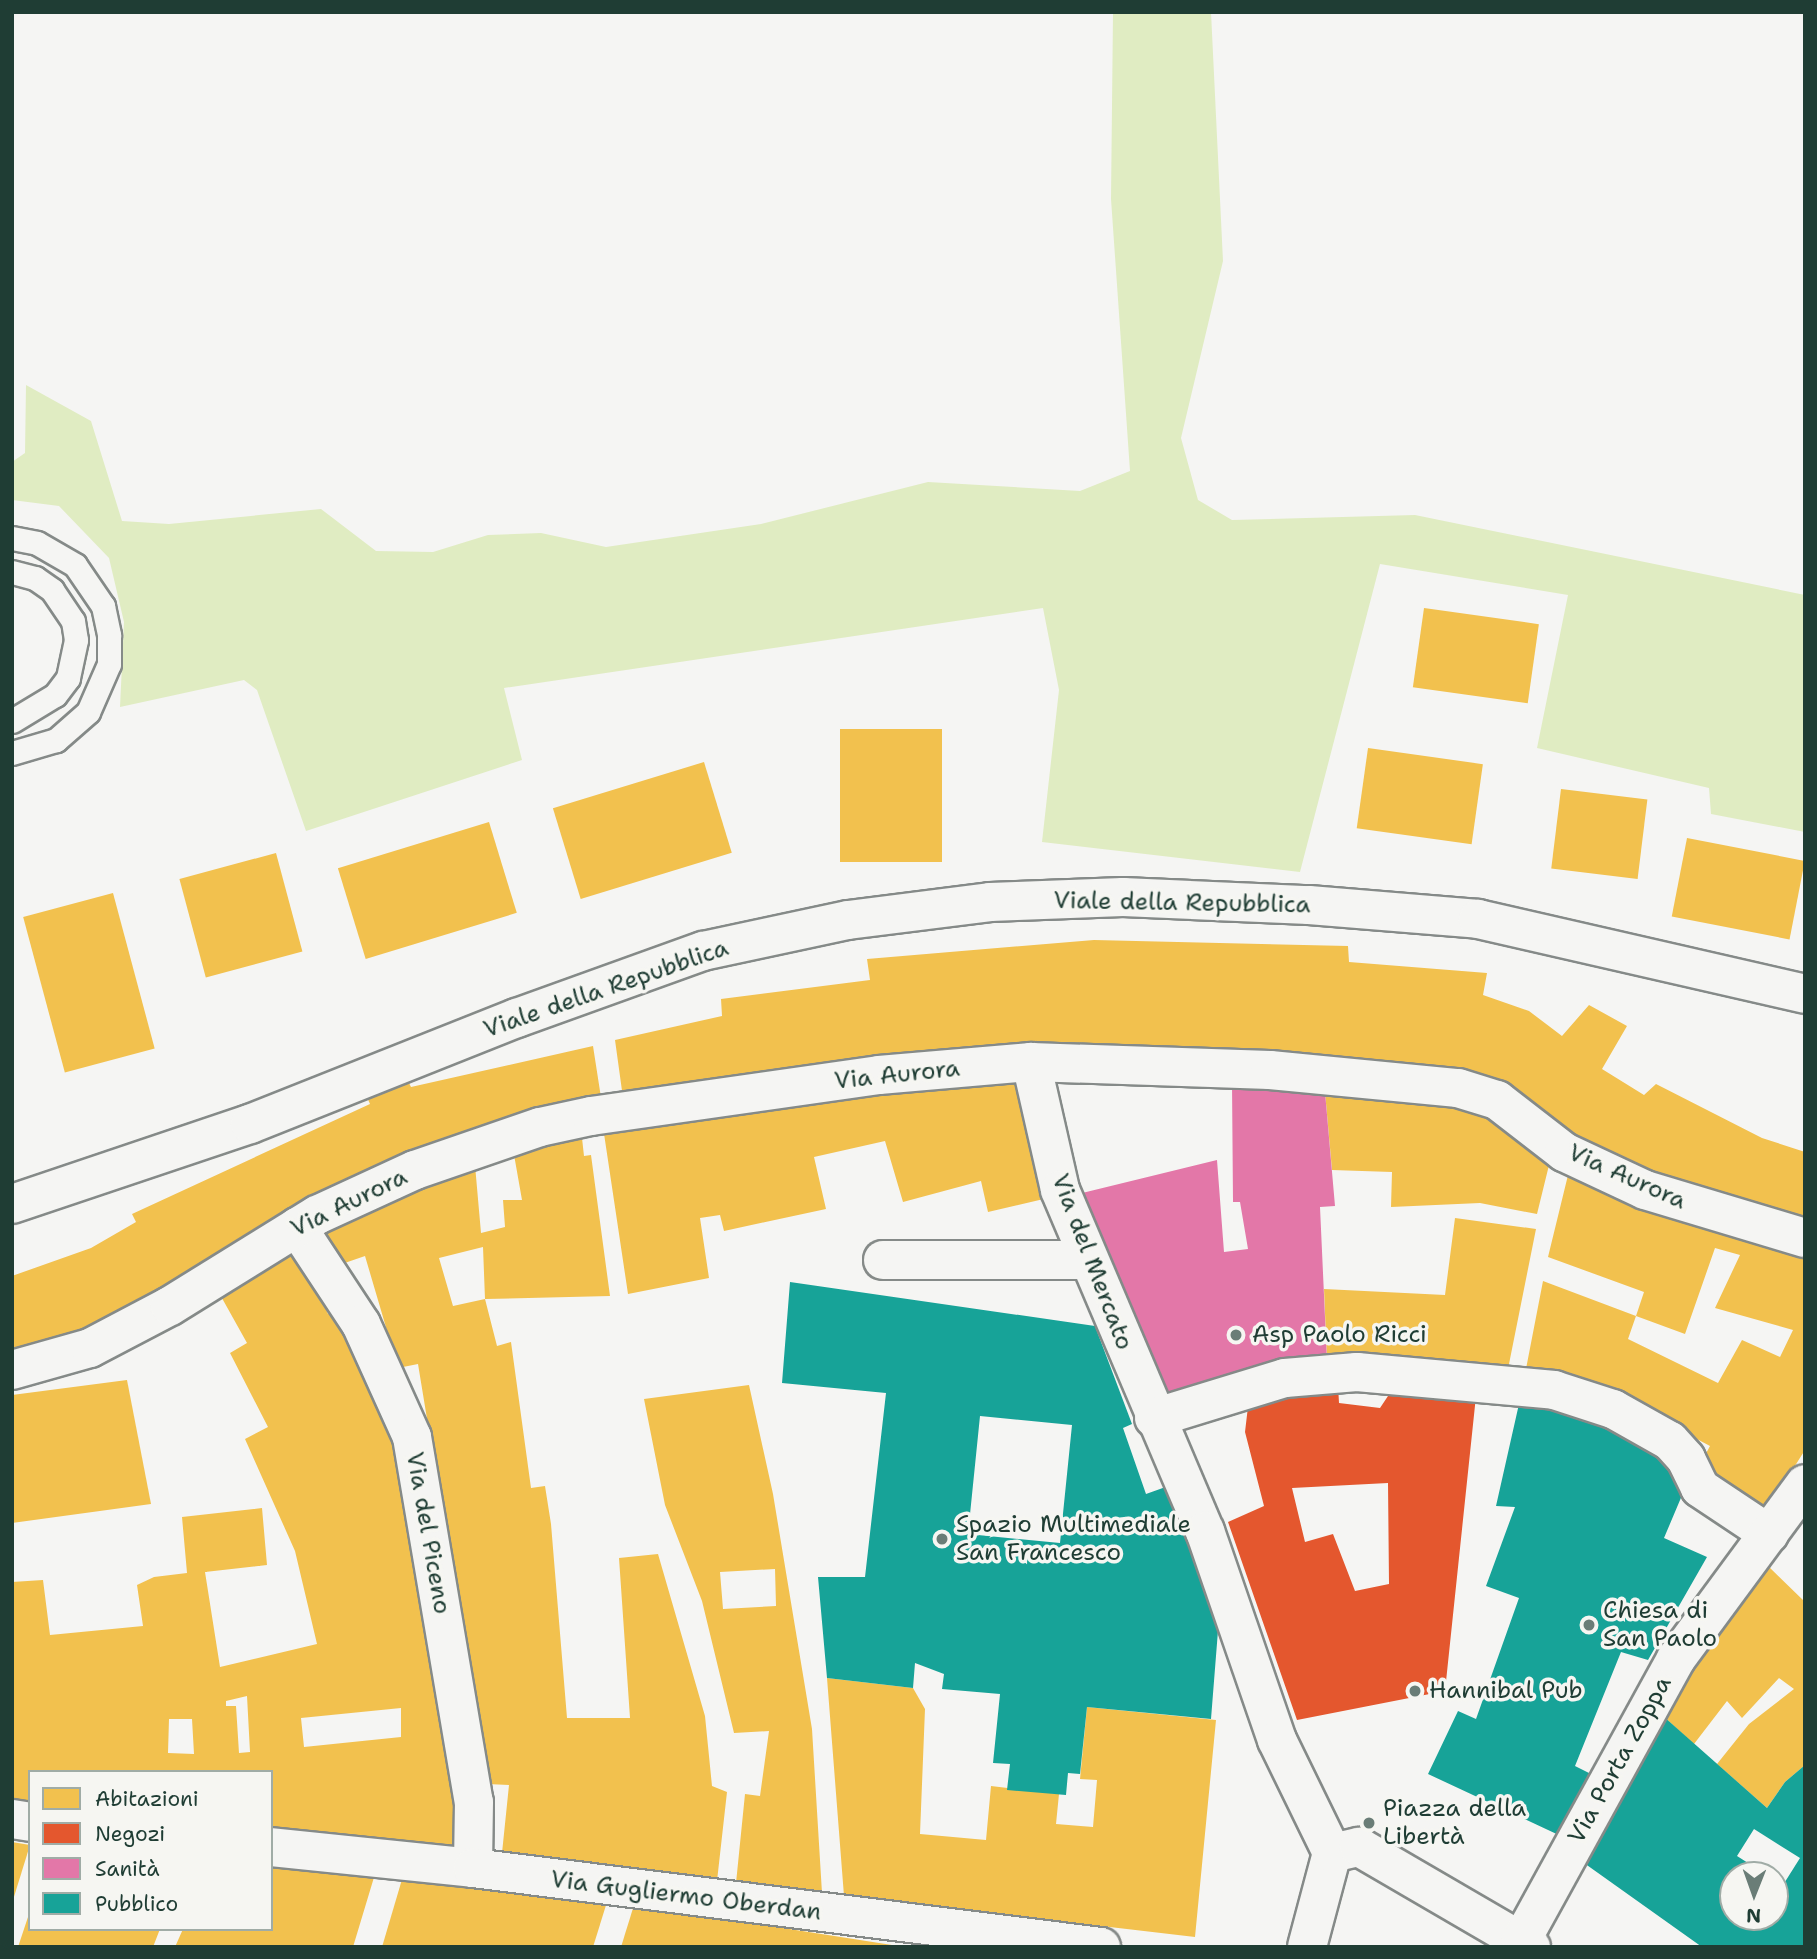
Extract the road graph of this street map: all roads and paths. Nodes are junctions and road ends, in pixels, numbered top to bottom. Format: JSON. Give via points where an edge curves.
{"nodes":[{"id":1,"x":12,"y":538,"type":"edge"},
{"id":2,"x":12,"y":572,"type":"edge"},
{"id":3,"x":12,"y":721,"type":"edge"},
{"id":4,"x":12,"y":753,"type":"edge"},
{"id":5,"x":1805,"y":993,"type":"edge"},
{"id":6,"x":1031,"y":1062,"type":"junction"},
{"id":7,"x":12,"y":1204,"type":"edge"},
{"id":8,"x":297,"y":1227,"type":"junction"},
{"id":9,"x":1805,"y":1238,"type":"edge"},
{"id":10,"x":883,"y":1260,"type":"dead end"},
{"id":11,"x":1089,"y":1260,"type":"junction"},
{"id":12,"x":12,"y":1370,"type":"edge"},
{"id":13,"x":1154,"y":1418,"type":"junction"},
{"id":14,"x":1792,"y":1511,"type":"edge"},
{"id":15,"x":273,"y":1847,"type":"edge"},
{"id":16,"x":1332,"y":1853,"type":"junction"},
{"id":17,"x":472,"y":1868,"type":"junction"},
{"id":18,"x":1526,"y":1944,"type":"edge"},
{"id":19,"x":1101,"y":1947,"type":"edge"},
{"id":20,"x":1307,"y":1947,"type":"edge"}],
"edges":[{"from":1,"to":4,"type":"lane","via":[[37,544],[75,565],[103,607],[109,664],[88,712],[56,740]]},
{"from":2,"to":3,"type":"lane","via":[[35,578],[52,590],[73,621],[76,640],[68,678],[55,695]]},
{"from":5,"to":7,"type":"street","name":"Viale della Repubblica","via":[[1478,919],[1310,905],[1123,897],[990,902],[848,920],[703,951],[517,1018],[250,1124]]},
{"from":6,"to":8,"type":"street","name":"Via Aurora","via":[[879,1075],[540,1127],[415,1170]]},
{"from":6,"to":9,"type":"street","name":"Via Aurora","via":[[1270,1070],[1458,1088],[1497,1100],[1564,1152],[1645,1190]]},
{"from":6,"to":11,"type":"street","name":"Via del Mercato","via":[[1060,1190]]},
{"from":8,"to":12,"type":"street","name":"Via Aurora","via":[[170,1306],[90,1348]]},
{"from":8,"to":17,"type":"street","name":"Via del Piceno","via":[[361,1324],[412,1437],[474,1802]]},
{"from":10,"to":11,"type":"street"},
{"from":11,"to":13,"type":"street","name":"Via del Mercato"},
{"from":13,"to":14,"type":"street","via":[[1285,1378],[1357,1372],[1554,1390],[1613,1409],[1670,1441],[1686,1459],[1700,1488]]},
{"from":13,"to":16,"type":"street","name":"Via del Mercato","via":[[1205,1531],[1277,1741]]},
{"from":14,"to":18,"type":"street","name":"Via Porta Zoppa","via":[[1676,1658],[1565,1861]]},
{"from":15,"to":17,"type":"street","name":"Via Gugliermo Oberdan"},
{"from":16,"to":18,"type":"street","via":[[1359,1847]]},
{"from":16,"to":20,"type":"street"},
{"from":17,"to":19,"type":"street","name":"Via Gugliermo Oberdan"}]}
